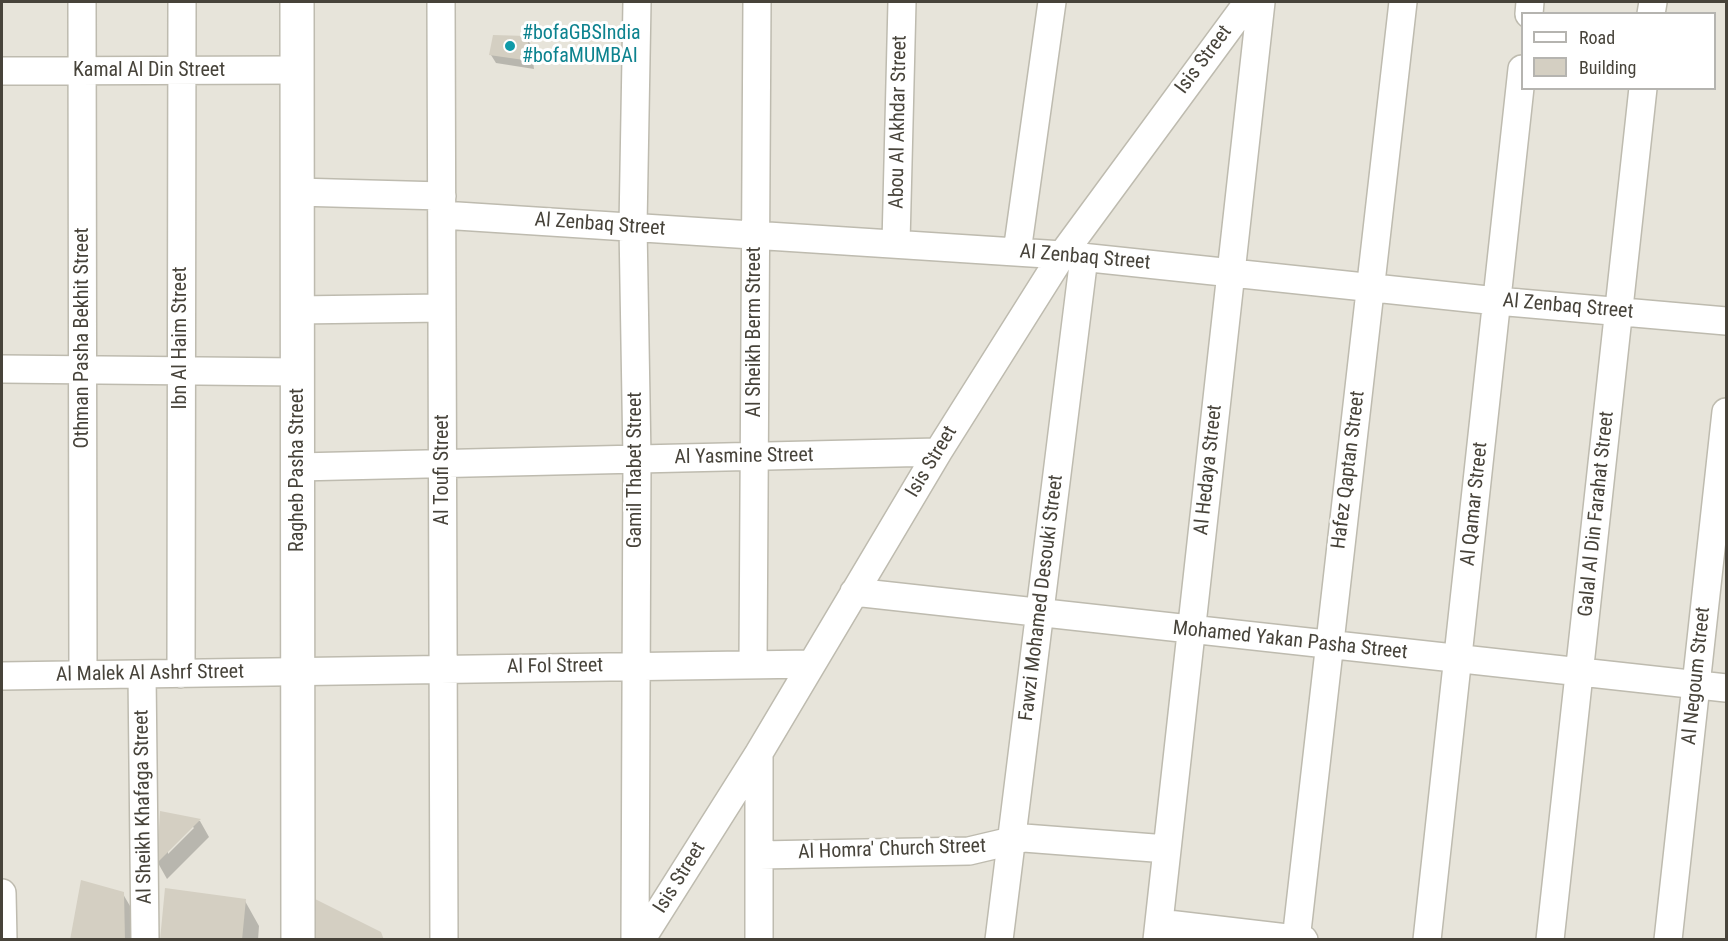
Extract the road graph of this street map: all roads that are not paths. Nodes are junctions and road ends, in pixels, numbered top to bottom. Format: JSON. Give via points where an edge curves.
{"nodes":[{"id":1,"x":82,"y":2,"type":"edge"},
{"id":2,"x":182,"y":2,"type":"edge"},
{"id":3,"x":297,"y":2,"type":"edge"},
{"id":4,"x":441,"y":2,"type":"edge"},
{"id":5,"x":637,"y":2,"type":"edge"},
{"id":6,"x":757,"y":2,"type":"edge"},
{"id":7,"x":902,"y":2,"type":"edge"},
{"id":8,"x":1052,"y":2,"type":"edge"},
{"id":9,"x":1248,"y":2,"type":"edge"},
{"id":10,"x":1261,"y":2,"type":"edge"},
{"id":11,"x":1403,"y":2,"type":"edge"},
{"id":12,"x":182,"y":70,"type":"junction"},
{"id":13,"x":296,"y":70,"type":"junction"},
{"id":14,"x":2,"y":71,"type":"edge"},
{"id":15,"x":82,"y":71,"type":"junction"},
{"id":16,"x":1521,"y":78,"type":"edge"},
{"id":17,"x":1643,"y":90,"type":"edge"},
{"id":18,"x":297,"y":192,"type":"junction"},
{"id":19,"x":442,"y":205,"type":"junction"},
{"id":20,"x":633,"y":226,"type":"junction"},
{"id":21,"x":756,"y":235,"type":"junction"},
{"id":22,"x":896,"y":243,"type":"junction"},
{"id":23,"x":1017,"y":252,"type":"junction"},
{"id":24,"x":1073,"y":256,"type":"junction"},
{"id":25,"x":1231,"y":272,"type":"junction"},
{"id":26,"x":1370,"y":287,"type":"junction"},
{"id":27,"x":1497,"y":301,"type":"junction"},
{"id":28,"x":442,"y":308,"type":"junction"},
{"id":29,"x":297,"y":310,"type":"junction"},
{"id":30,"x":1619,"y":312,"type":"junction"},
{"id":31,"x":1726,"y":321,"type":"edge"},
{"id":32,"x":2,"y":369,"type":"edge"},
{"id":33,"x":83,"y":370,"type":"junction"},
{"id":34,"x":181,"y":371,"type":"junction"},
{"id":35,"x":298,"y":372,"type":"junction"},
{"id":36,"x":1726,"y":412,"type":"edge"},
{"id":37,"x":938,"y":452,"type":"junction"},
{"id":38,"x":754,"y":456,"type":"junction"},
{"id":39,"x":637,"y":459,"type":"junction"},
{"id":40,"x":443,"y":464,"type":"junction"},
{"id":41,"x":298,"y":467,"type":"junction"},
{"id":42,"x":854,"y":592,"type":"junction"},
{"id":43,"x":1040,"y":613,"type":"junction"},
{"id":44,"x":1191,"y":630,"type":"junction"},
{"id":45,"x":1329,"y":645,"type":"junction"},
{"id":46,"x":1458,"y":659,"type":"junction"},
{"id":47,"x":753,"y":663,"type":"junction"},
{"id":48,"x":812,"y":664,"type":"junction"},
{"id":49,"x":636,"y":665,"type":"junction"},
{"id":50,"x":443,"y":669,"type":"junction"},
{"id":51,"x":299,"y":672,"type":"junction"},
{"id":52,"x":1579,"y":672,"type":"junction"},
{"id":53,"x":181,"y":674,"type":"junction"},
{"id":54,"x":83,"y":675,"type":"junction"},
{"id":55,"x":142,"y":675,"type":"junction"},
{"id":56,"x":2,"y":676,"type":"edge"},
{"id":57,"x":1696,"y":685,"type":"junction"},
{"id":58,"x":1726,"y":688,"type":"edge"},
{"id":59,"x":759,"y":753,"type":"junction"},
{"id":60,"x":1012,"y":839,"type":"junction"},
{"id":61,"x":1167,"y":849,"type":"junction"},
{"id":62,"x":760,"y":855,"type":"junction"},
{"id":63,"x":2,"y":893,"type":"edge"},
{"id":64,"x":1158,"y":931,"type":"edge"},
{"id":65,"x":3,"y":939,"type":"edge"},
{"id":66,"x":145,"y":939,"type":"edge"},
{"id":67,"x":298,"y":939,"type":"edge"},
{"id":68,"x":444,"y":939,"type":"edge"},
{"id":69,"x":635,"y":939,"type":"edge"},
{"id":70,"x":641,"y":939,"type":"edge"},
{"id":71,"x":759,"y":939,"type":"edge"},
{"id":72,"x":999,"y":939,"type":"edge"},
{"id":73,"x":1298,"y":939,"type":"edge"},
{"id":74,"x":1427,"y":939,"type":"edge"},
{"id":75,"x":1550,"y":939,"type":"edge"},
{"id":76,"x":1668,"y":939,"type":"edge"}],
"edges":[{"from":1,"to":15,"type":"street","name":"Othman Pasha Bekhit Street"},
{"from":2,"to":12,"type":"street","name":"Ibn Al Haim Street"},
{"from":3,"to":13,"type":"street","name":"Ragheb Pasha Street"},
{"from":4,"to":19,"type":"street","name":"Al Toufi Street"},
{"from":5,"to":20,"type":"street","name":"Gamil Thabet Street"},
{"from":6,"to":21,"type":"street","name":"Al Sheikh Berm Street"},
{"from":7,"to":22,"type":"street","name":"Abou Al Akhdar Street"},
{"from":8,"to":23,"type":"street"},
{"from":9,"to":24,"type":"street","name":"Isis Street"},
{"from":10,"to":25,"type":"street","name":"Al Hedaya Street"},
{"from":11,"to":26,"type":"street","name":"Hafez Qaptan Street"},
{"from":12,"to":13,"type":"street","name":"Kamal Al Din Street"},
{"from":12,"to":15,"type":"street","name":"Kamal Al Din Street"},
{"from":12,"to":34,"type":"street","name":"Ibn Al Haim Street"},
{"from":13,"to":18,"type":"street","name":"Ragheb Pasha Street"},
{"from":14,"to":15,"type":"street","name":"Kamal Al Din Street"},
{"from":15,"to":33,"type":"street","name":"Othman Pasha Bekhit Street"},
{"from":16,"to":27,"type":"street","name":"Al Qamar Street"},
{"from":17,"to":30,"type":"street","name":"Galal Al Din Farahat Street"},
{"from":18,"to":19,"type":"street","name":"Al Zenbaq Street"},
{"from":18,"to":29,"type":"street","name":"Ragheb Pasha Street"},
{"from":19,"to":20,"type":"street","name":"Al Zenbaq Street"},
{"from":19,"to":28,"type":"street","name":"Al Toufi Street"},
{"from":20,"to":21,"type":"street","name":"Al Zenbaq Street"},
{"from":20,"to":39,"type":"street","name":"Gamil Thabet Street"},
{"from":21,"to":22,"type":"street","name":"Al Zenbaq Street"},
{"from":21,"to":38,"type":"street","name":"Al Sheikh Berm Street"},
{"from":22,"to":23,"type":"street","name":"Al Zenbaq Street"},
{"from":23,"to":24,"type":"street","name":"Al Zenbaq Street"},
{"from":24,"to":25,"type":"street","name":"Al Zenbaq Street"},
{"from":24,"to":37,"type":"street","name":"Isis Street"},
{"from":24,"to":43,"type":"street","name":"Fawzi Mohamed Desouki Street"},
{"from":25,"to":26,"type":"street","name":"Al Zenbaq Street"},
{"from":25,"to":44,"type":"street","name":"Al Hedaya Street"},
{"from":26,"to":27,"type":"street","name":"Al Zenbaq Street"},
{"from":26,"to":45,"type":"street","name":"Hafez Qaptan Street"},
{"from":27,"to":30,"type":"street","name":"Al Zenbaq Street"},
{"from":27,"to":46,"type":"street","name":"Al Qamar Street"},
{"from":28,"to":29,"type":"street"},
{"from":28,"to":40,"type":"street","name":"Al Toufi Street"},
{"from":29,"to":35,"type":"street","name":"Ragheb Pasha Street"},
{"from":30,"to":31,"type":"street","name":"Al Zenbaq Street"},
{"from":30,"to":52,"type":"street","name":"Galal Al Din Farahat Street"},
{"from":32,"to":33,"type":"street"},
{"from":33,"to":34,"type":"street"},
{"from":33,"to":54,"type":"street","name":"Othman Pasha Bekhit Street"},
{"from":34,"to":35,"type":"street"},
{"from":34,"to":53,"type":"street","name":"Ibn Al Haim Street"},
{"from":35,"to":41,"type":"street","name":"Ragheb Pasha Street"},
{"from":36,"to":57,"type":"street","name":"Al Negoum Street"},
{"from":37,"to":38,"type":"street","name":"Al Yasmine Street"},
{"from":37,"to":42,"type":"street","name":"Isis Street"},
{"from":38,"to":39,"type":"street","name":"Al Yasmine Street"},
{"from":38,"to":47,"type":"street","name":"Al Sheikh Berm Street"},
{"from":39,"to":40,"type":"street","name":"Al Yasmine Street"},
{"from":39,"to":49,"type":"street","name":"Gamil Thabet Street"},
{"from":40,"to":41,"type":"street","name":"Al Yasmine Street"},
{"from":40,"to":50,"type":"street","name":"Al Toufi Street"},
{"from":41,"to":51,"type":"street","name":"Ragheb Pasha Street"},
{"from":42,"to":43,"type":"street","name":"Mohamed Yakan Pasha Street"},
{"from":42,"to":48,"type":"street","name":"Isis Street"},
{"from":43,"to":44,"type":"street","name":"Mohamed Yakan Pasha Street"},
{"from":43,"to":60,"type":"street","name":"Fawzi Mohamed Desouki Street"},
{"from":44,"to":45,"type":"street","name":"Mohamed Yakan Pasha Street"},
{"from":44,"to":61,"type":"street","name":"Al Hedaya Street"},
{"from":45,"to":46,"type":"street","name":"Mohamed Yakan Pasha Street"},
{"from":45,"to":73,"type":"street","name":"Hafez Qaptan Street"},
{"from":46,"to":52,"type":"street","name":"Mohamed Yakan Pasha Street"},
{"from":46,"to":74,"type":"street","name":"Al Qamar Street"},
{"from":47,"to":48,"type":"street","name":"Al Fol Street"},
{"from":47,"to":49,"type":"street","name":"Al Fol Street"},
{"from":48,"to":59,"type":"street","name":"Isis Street"},
{"from":49,"to":50,"type":"street","name":"Al Fol Street"},
{"from":49,"to":69,"type":"street","name":"Gamil Thabet Street"},
{"from":50,"to":51,"type":"street","name":"Al Fol Street"},
{"from":50,"to":68,"type":"street","name":"Al Toufi Street"},
{"from":51,"to":53,"type":"street","name":"Al Malek Al Ashrf Street"},
{"from":51,"to":67,"type":"street","name":"Ragheb Pasha Street"},
{"from":52,"to":57,"type":"street","name":"Mohamed Yakan Pasha Street"},
{"from":52,"to":75,"type":"street","name":"Galal Al Din Farahat Street"},
{"from":53,"to":55,"type":"street","name":"Al Malek Al Ashrf Street"},
{"from":54,"to":55,"type":"street","name":"Al Malek Al Ashrf Street"},
{"from":54,"to":56,"type":"street","name":"Al Malek Al Ashrf Street"},
{"from":55,"to":66,"type":"street","name":"Al Sheikh Khafaga Street"},
{"from":57,"to":58,"type":"street","name":"Mohamed Yakan Pasha Street"},
{"from":57,"to":76,"type":"street","name":"Al Negoum Street"},
{"from":59,"to":62,"type":"street"},
{"from":59,"to":70,"type":"street","name":"Isis Street"},
{"from":60,"to":61,"type":"street","name":"Al Homra' Church Street"},
{"from":60,"to":62,"type":"street","name":"Al Homra' Church Street","via":[[969,851]]},
{"from":60,"to":72,"type":"street","name":"Fawzi Mohamed Desouki Street"},
{"from":61,"to":64,"type":"street","name":"Al Hedaya Street"},
{"from":62,"to":71,"type":"street"},
{"from":63,"to":65,"type":"street"},
{"from":64,"to":73,"type":"street"}]}
